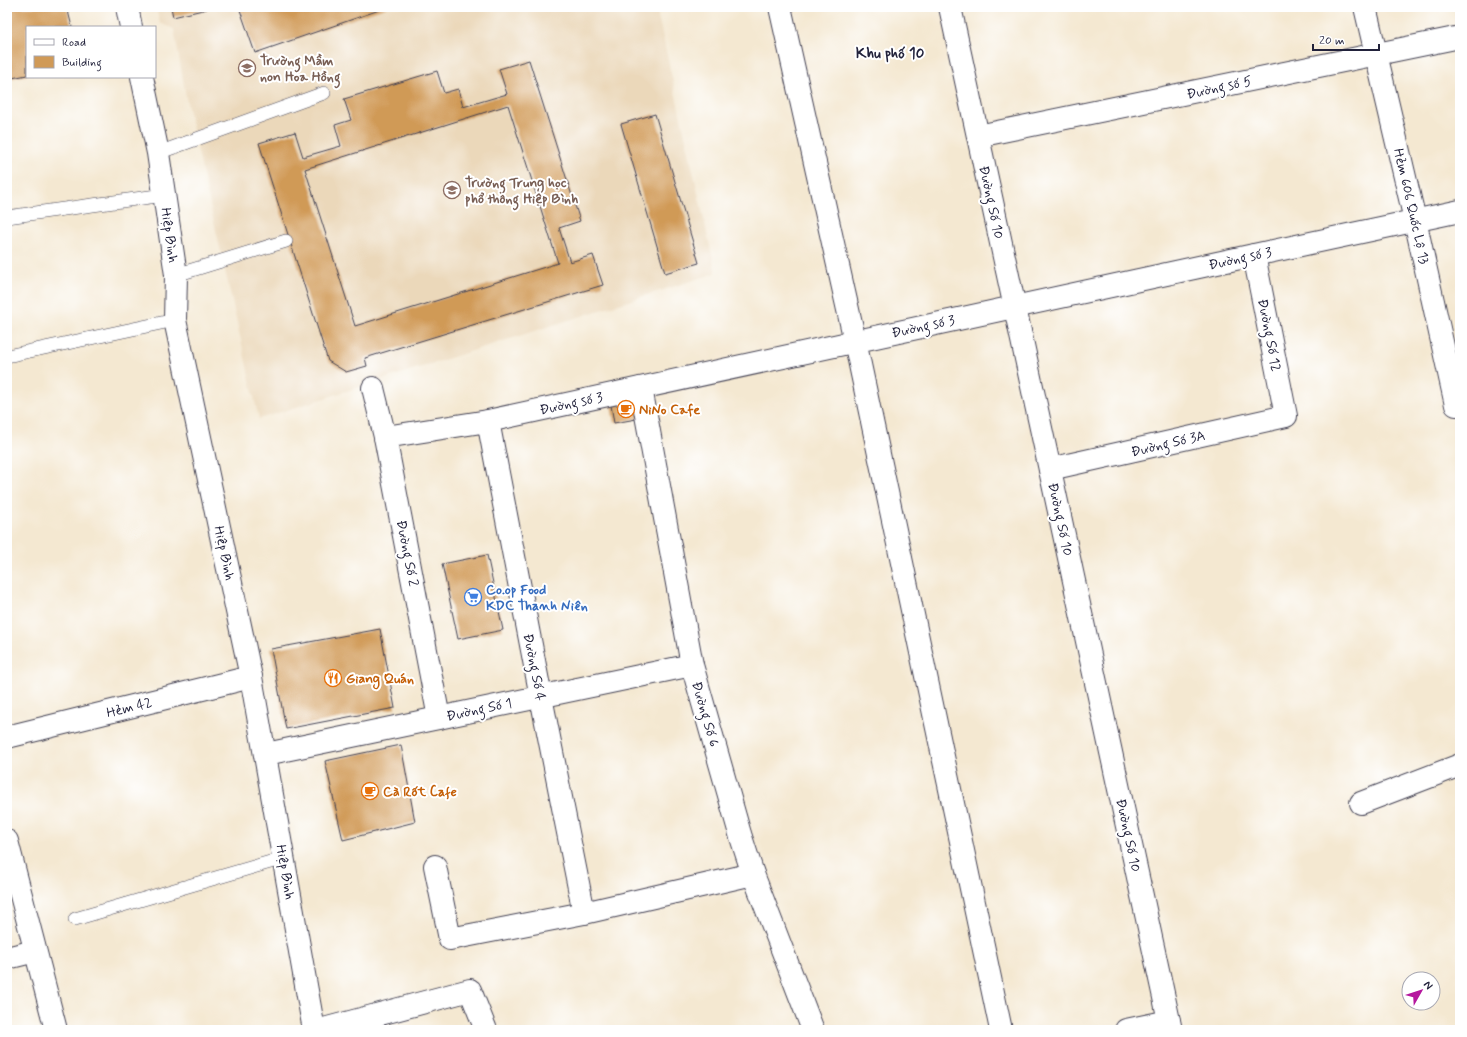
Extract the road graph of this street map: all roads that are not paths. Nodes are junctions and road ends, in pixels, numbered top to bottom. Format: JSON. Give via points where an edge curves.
{"nodes":[{"id":1,"x":127,"y":7,"type":"edge"},
{"id":2,"x":780,"y":7,"type":"edge"},
{"id":3,"x":950,"y":7,"type":"edge"},
{"id":4,"x":1365,"y":7,"type":"edge"},
{"id":5,"x":131,"y":26,"type":"edge"},
{"id":6,"x":1460,"y":37,"type":"edge"},
{"id":7,"x":1376,"y":54,"type":"junction"},
{"id":8,"x":142,"y":78,"type":"edge"},
{"id":9,"x":324,"y":93,"type":"dead end"},
{"id":10,"x":978,"y":136,"type":"junction"},
{"id":11,"x":158,"y":153,"type":"junction"},
{"id":12,"x":164,"y":195,"type":"junction"},
{"id":13,"x":1460,"y":211,"type":"edge"},
{"id":14,"x":7,"y":217,"type":"edge"},
{"id":15,"x":1415,"y":220,"type":"junction"},
{"id":16,"x":286,"y":241,"type":"dead end"},
{"id":17,"x":1254,"y":254,"type":"junction"},
{"id":18,"x":176,"y":275,"type":"junction"},
{"id":19,"x":1015,"y":306,"type":"junction"},
{"id":20,"x":175,"y":320,"type":"junction"},
{"id":21,"x":855,"y":341,"type":"junction"},
{"id":22,"x":7,"y":356,"type":"edge"},
{"id":23,"x":373,"y":388,"type":"dead end"},
{"id":24,"x":641,"y":388,"type":"junction"},
{"id":25,"x":1456,"y":405,"type":"dead end"},
{"id":26,"x":1286,"y":416,"type":"joint"},
{"id":27,"x":488,"y":421,"type":"junction"},
{"id":28,"x":385,"y":437,"type":"junction"},
{"id":29,"x":1050,"y":469,"type":"junction"},
{"id":30,"x":692,"y":665,"type":"junction"},
{"id":31,"x":251,"y":678,"type":"junction"},
{"id":32,"x":541,"y":697,"type":"junction"},
{"id":33,"x":440,"y":718,"type":"junction"},
{"id":34,"x":7,"y":737,"type":"edge"},
{"id":35,"x":266,"y":754,"type":"junction"},
{"id":36,"x":1460,"y":765,"type":"edge"},
{"id":37,"x":1361,"y":803,"type":"dead end"},
{"id":38,"x":7,"y":841,"type":"edge"},
{"id":39,"x":284,"y":858,"type":"junction"},
{"id":40,"x":435,"y":866,"type":"dead end"},
{"id":41,"x":753,"y":874,"type":"junction"},
{"id":42,"x":584,"y":912,"type":"junction"},
{"id":43,"x":75,"y":919,"type":"dead end"},
{"id":44,"x":35,"y":951,"type":"junction"},
{"id":45,"x":7,"y":958,"type":"edge"},
{"id":46,"x":1170,"y":1026,"type":"edge"},
{"id":47,"x":56,"y":1030,"type":"edge"},
{"id":48,"x":314,"y":1030,"type":"edge"},
{"id":49,"x":320,"y":1030,"type":"edge"},
{"id":50,"x":486,"y":1030,"type":"edge"},
{"id":51,"x":813,"y":1030,"type":"edge"},
{"id":52,"x":1001,"y":1030,"type":"edge"},
{"id":53,"x":1126,"y":1030,"type":"edge"}],
"edges":[{"from":1,"to":5,"type":"street"},
{"from":2,"to":21,"type":"street"},
{"from":3,"to":10,"type":"street","name":"Đường Số 10"},
{"from":4,"to":7,"type":"street","name":"Hẻm 606 Quốc Lộ 13"},
{"from":6,"to":7,"type":"street","name":"Đường số 5"},
{"from":7,"to":10,"type":"street","name":"Đường số 5"},
{"from":7,"to":15,"type":"street","name":"Hẻm 606 Quốc Lộ 13"},
{"from":8,"to":11,"type":"street","name":"Hiệp Bình"},
{"from":9,"to":11,"type":"lane"},
{"from":10,"to":19,"type":"street","name":"Đường Số 10"},
{"from":11,"to":12,"type":"street","name":"Hiệp Bình"},
{"from":12,"to":14,"type":"lane"},
{"from":12,"to":18,"type":"street","name":"Hiệp Bình"},
{"from":13,"to":15,"type":"street","name":"Đường số 3"},
{"from":15,"to":17,"type":"street","name":"Đường số 3"},
{"from":15,"to":25,"type":"street","name":"Hẻm 606 Quốc Lộ 13"},
{"from":16,"to":18,"type":"lane"},
{"from":17,"to":19,"type":"street","name":"Đường số 3"},
{"from":17,"to":26,"type":"street","name":"Đường Số 12"},
{"from":18,"to":20,"type":"street","name":"Hiệp Bình"},
{"from":19,"to":21,"type":"street","name":"Đường số 3"},
{"from":19,"to":29,"type":"street","name":"Đường Số 10"},
{"from":20,"to":22,"type":"lane"},
{"from":20,"to":31,"type":"street","name":"Hiệp Bình"},
{"from":21,"to":24,"type":"street","name":"Đường số 3"},
{"from":21,"to":52,"type":"street"},
{"from":23,"to":28,"type":"street","name":"Đường Số 2"},
{"from":24,"to":27,"type":"street","name":"Đường số 3"},
{"from":24,"to":30,"type":"street","name":"Đường Số 6"},
{"from":26,"to":29,"type":"street","name":"Đường Số 3A"},
{"from":27,"to":28,"type":"street","name":"Đường số 3"},
{"from":27,"to":32,"type":"street","name":"Đường Số 4"},
{"from":28,"to":33,"type":"street","name":"Đường Số 2"},
{"from":29,"to":46,"type":"street","name":"Đường Số 10"},
{"from":30,"to":32,"type":"street","name":"Đường Số 1"},
{"from":30,"to":41,"type":"street","name":"Đường Số 6"},
{"from":31,"to":34,"type":"street","name":"Hẻm 42"},
{"from":31,"to":35,"type":"street","name":"Hiệp Bình"},
{"from":32,"to":33,"type":"street","name":"Đường Số 1"},
{"from":32,"to":42,"type":"street","name":"Đường Số 4"},
{"from":33,"to":35,"type":"street","name":"Đường Số 1"},
{"from":35,"to":39,"type":"street","name":"Hiệp Bình"},
{"from":36,"to":37,"type":"street"},
{"from":38,"to":44,"type":"street"},
{"from":39,"to":43,"type":"lane"},
{"from":39,"to":48,"type":"street","name":"Hiệp Bình"},
{"from":40,"to":42,"type":"street","via":[[450,940]]},
{"from":41,"to":42,"type":"street"},
{"from":41,"to":51,"type":"street","name":"Đường Số 6"},
{"from":44,"to":45,"type":"street"},
{"from":44,"to":47,"type":"street"},
{"from":46,"to":53,"type":"street"},
{"from":49,"to":50,"type":"street","via":[[470,990]]}]}
